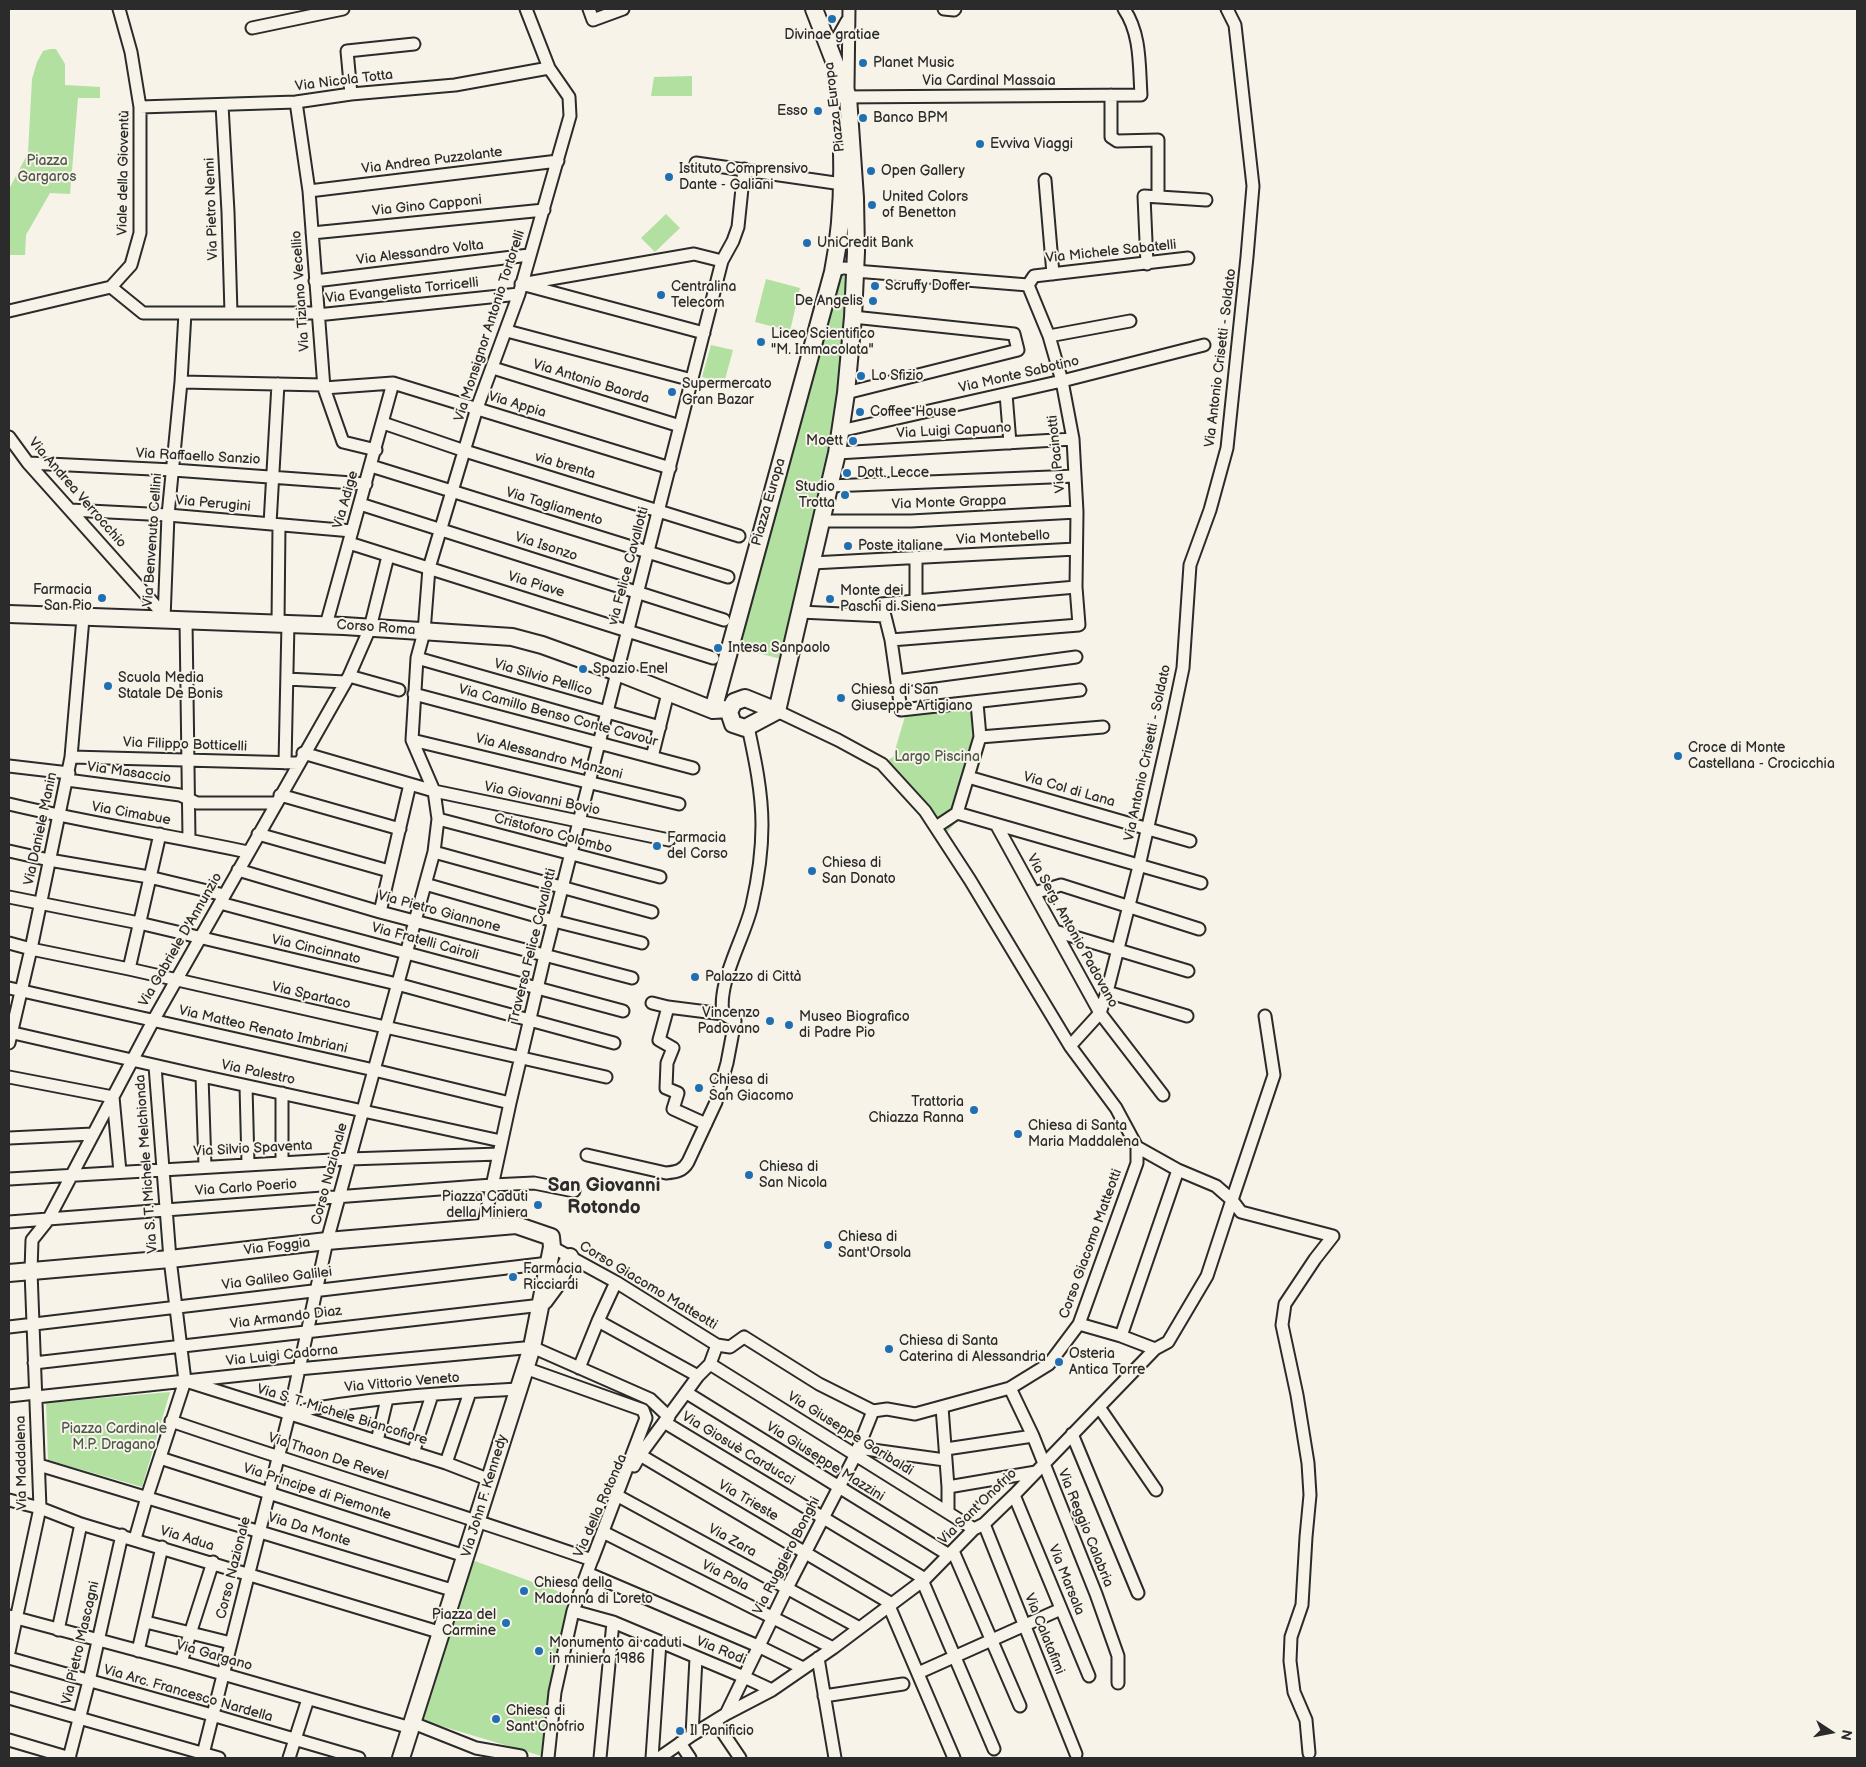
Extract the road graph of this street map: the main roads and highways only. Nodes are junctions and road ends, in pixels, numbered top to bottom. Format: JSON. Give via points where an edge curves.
{"nodes":[{"id":1,"x":814,"y":9,"type":"edge"},
{"id":2,"x":842,"y":97,"type":"junction"},
{"id":3,"x":846,"y":250,"type":"junction"},
{"id":4,"x":9,"y":614,"type":"edge"},
{"id":5,"x":753,"y":701,"type":"junction"},
{"id":6,"x":725,"y":708,"type":"junction"},
{"id":7,"x":777,"y":711,"type":"junction"},
{"id":8,"x":751,"y":725,"type":"junction"},
{"id":9,"x":549,"y":1248,"type":"joint"},
{"id":10,"x":570,"y":1257,"type":"road end"},
{"id":11,"x":9,"y":1273,"type":"edge"},
{"id":12,"x":542,"y":1305,"type":"junction"},
{"id":13,"x":401,"y":1758,"type":"edge"}],
"edges":[{"from":1,"to":2,"type":"main road","name":"Piazza Europa"},
{"from":2,"to":3,"type":"main road","name":"Piazza Europa"},
{"from":2,"to":3,"type":"main road","name":"Piazza Europa","via":[[855,198]]},
{"from":3,"to":6,"type":"main road","name":"Piazza Europa","via":[[833,272],[718,691]]},
{"from":3,"to":7,"type":"main road","name":"Piazza Europa","via":[[855,271],[846,394],[830,486]]},
{"from":4,"to":6,"type":"main road","name":"Corso Roma","via":[[83,618],[163,616],[186,620],[512,637],[542,645],[668,693]]},
{"from":5,"to":6,"type":"main road","via":[[742,698]]},
{"from":5,"to":7,"type":"main road"},
{"from":5,"to":8,"type":"main road","via":[[759,712]]},
{"from":6,"to":8,"type":"main road","via":[[733,724],[738,727]]},
{"from":7,"to":8,"type":"main road"},
{"from":9,"to":11,"type":"main road","name":"Via Foggia","via":[[516,1225]]},
{"from":9,"to":12,"type":"main road","name":"Via John F. Kennedy"},
{"from":10,"to":12,"type":"main road"},
{"from":12,"to":13,"type":"main road","name":"Via John F. Kennedy","via":[[532,1349]]}]}
